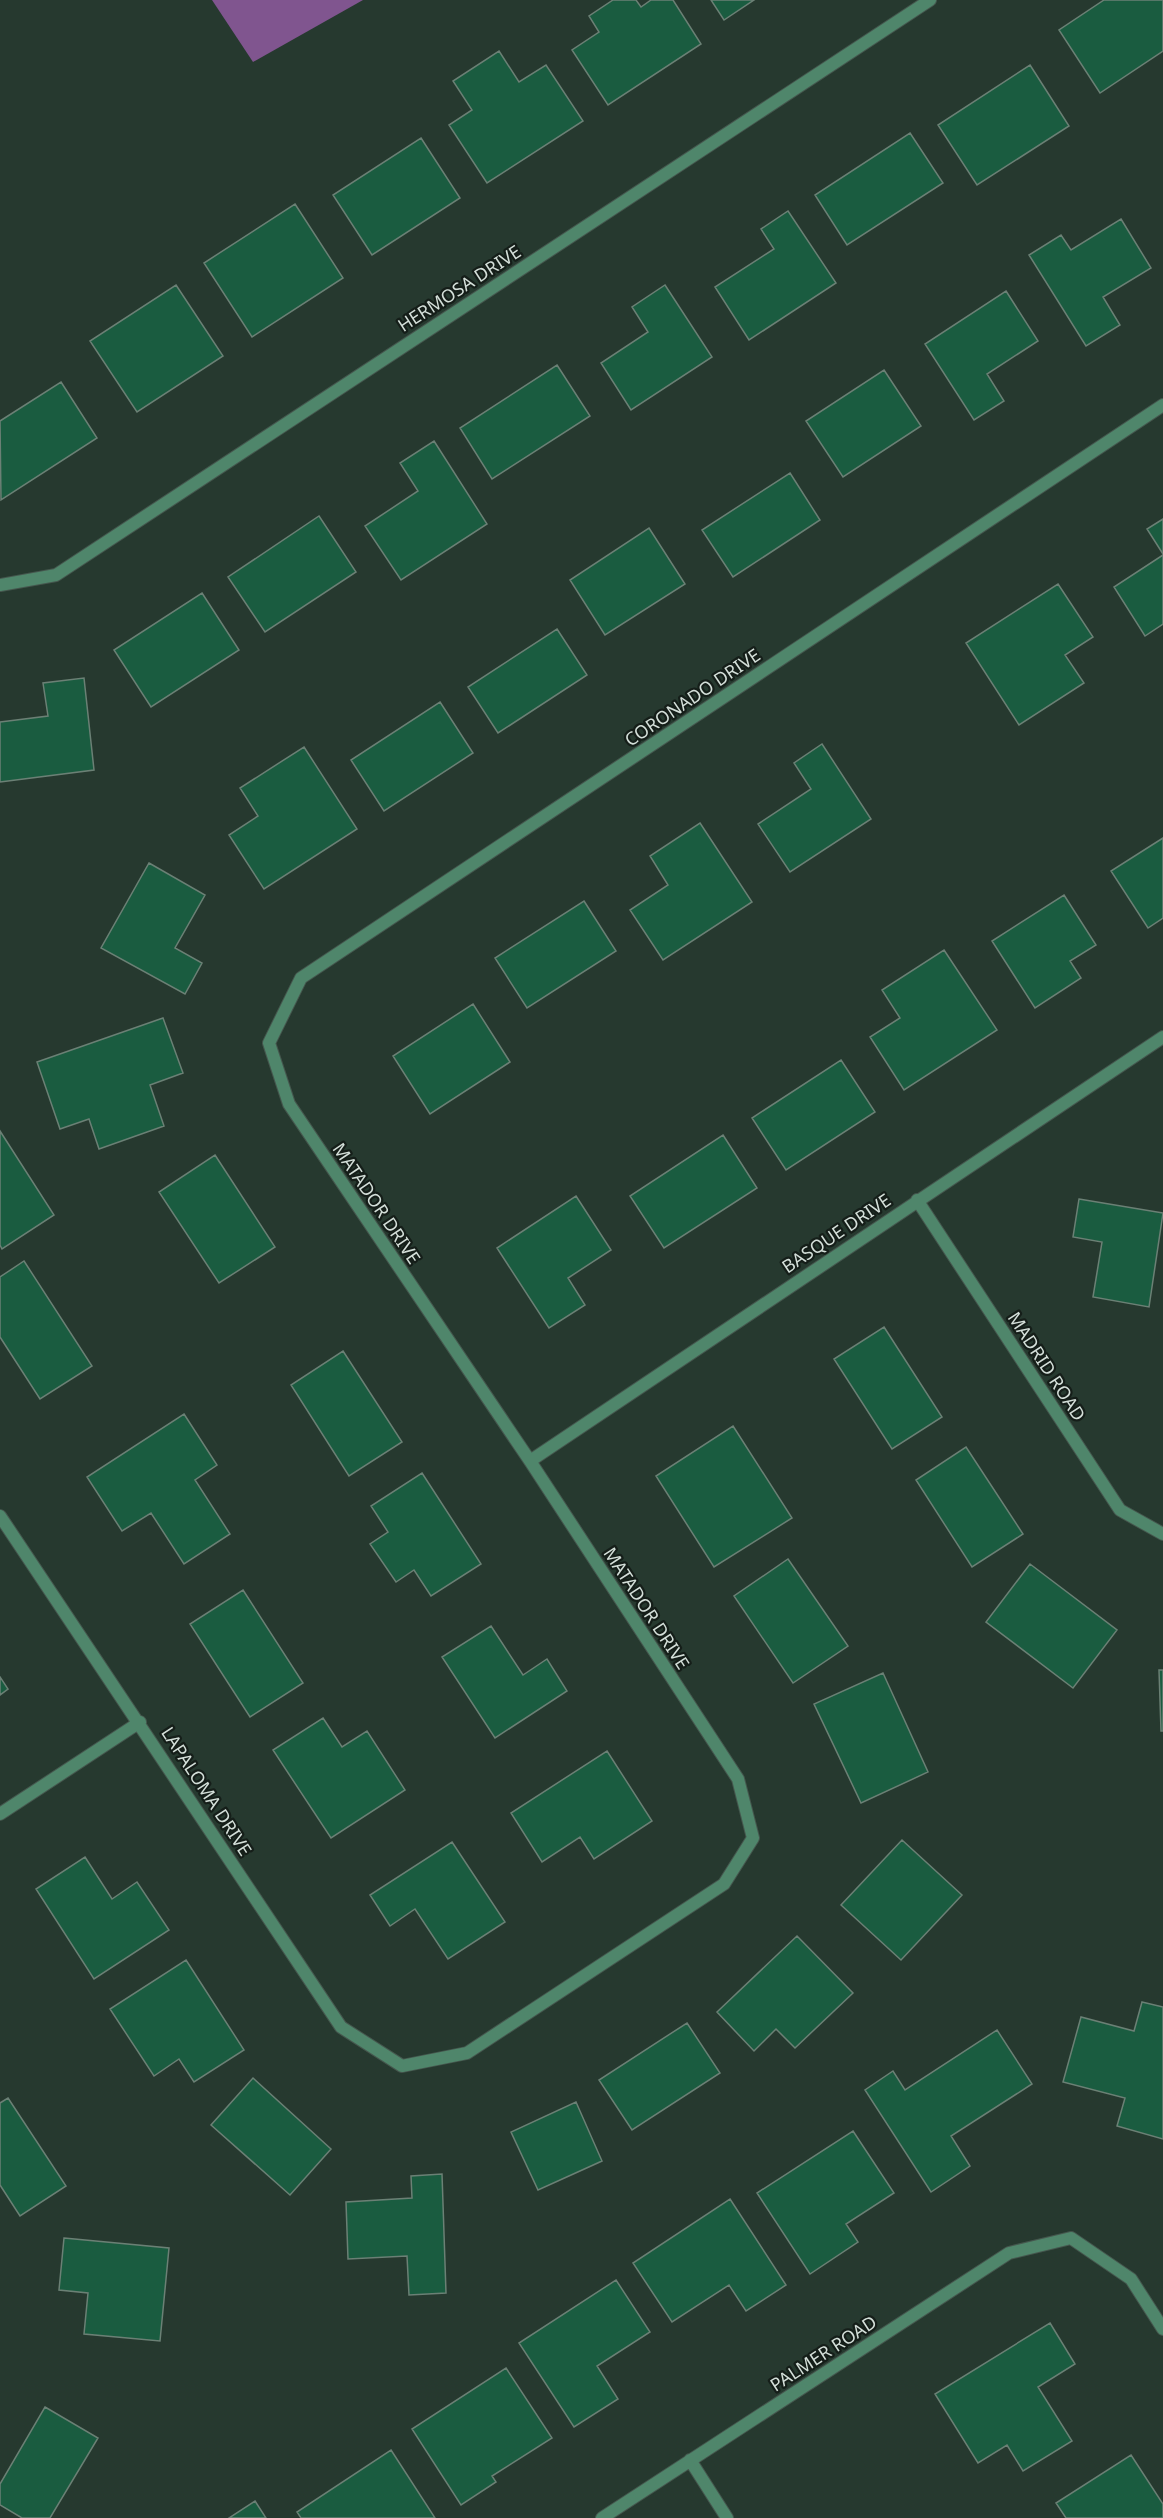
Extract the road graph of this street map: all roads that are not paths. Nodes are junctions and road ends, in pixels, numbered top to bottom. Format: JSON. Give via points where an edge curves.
{"nodes":[{"id":1,"x":930,"y":0,"type":"edge"},
{"id":2,"x":1163,"y":405,"type":"edge"},
{"id":3,"x":0,"y":585,"type":"edge"},
{"id":4,"x":1163,"y":1037,"type":"edge"},
{"id":5,"x":268,"y":1043,"type":"joint"},
{"id":6,"x":917,"y":1200,"type":"junction"},
{"id":7,"x":530,"y":1461,"type":"junction"},
{"id":8,"x":0,"y":1516,"type":"edge"},
{"id":9,"x":1163,"y":1534,"type":"edge"},
{"id":10,"x":140,"y":1722,"type":"junction"},
{"id":11,"x":0,"y":1814,"type":"edge"},
{"id":12,"x":402,"y":2066,"type":"joint"},
{"id":13,"x":1163,"y":2329,"type":"edge"},
{"id":14,"x":690,"y":2460,"type":"junction"},
{"id":15,"x":602,"y":2518,"type":"edge"},
{"id":16,"x":727,"y":2518,"type":"edge"}],
"edges":[{"from":1,"to":3,"type":"street","name":"HERMOSA DRIVE","via":[[56,575]]},
{"from":2,"to":5,"type":"street","name":"CORONADO DRIVE","via":[[301,978]]},
{"from":4,"to":6,"type":"street","name":"BASQUE DRIVE"},
{"from":5,"to":7,"type":"street","name":"MATADOR DRIVE","via":[[289,1104]]},
{"from":6,"to":7,"type":"street","name":"BASQUE DRIVE"},
{"from":6,"to":9,"type":"street","name":"MADRID ROAD","via":[[1120,1510]]},
{"from":7,"to":12,"type":"street","name":"MATADOR DRIVE","via":[[738,1779],[753,1838],[724,1884],[466,2053]]},
{"from":8,"to":10,"type":"street","name":"LAPALOMA DRIVE"},
{"from":10,"to":11,"type":"street"},
{"from":10,"to":12,"type":"street","name":"LAPALOMA DRIVE","via":[[341,2027]]},
{"from":13,"to":14,"type":"street","name":"PALMER ROAD","via":[[1131,2279],[1071,2238],[1009,2253]]},
{"from":14,"to":15,"type":"street","name":"PALMER ROAD"},
{"from":14,"to":16,"type":"street"}]}
